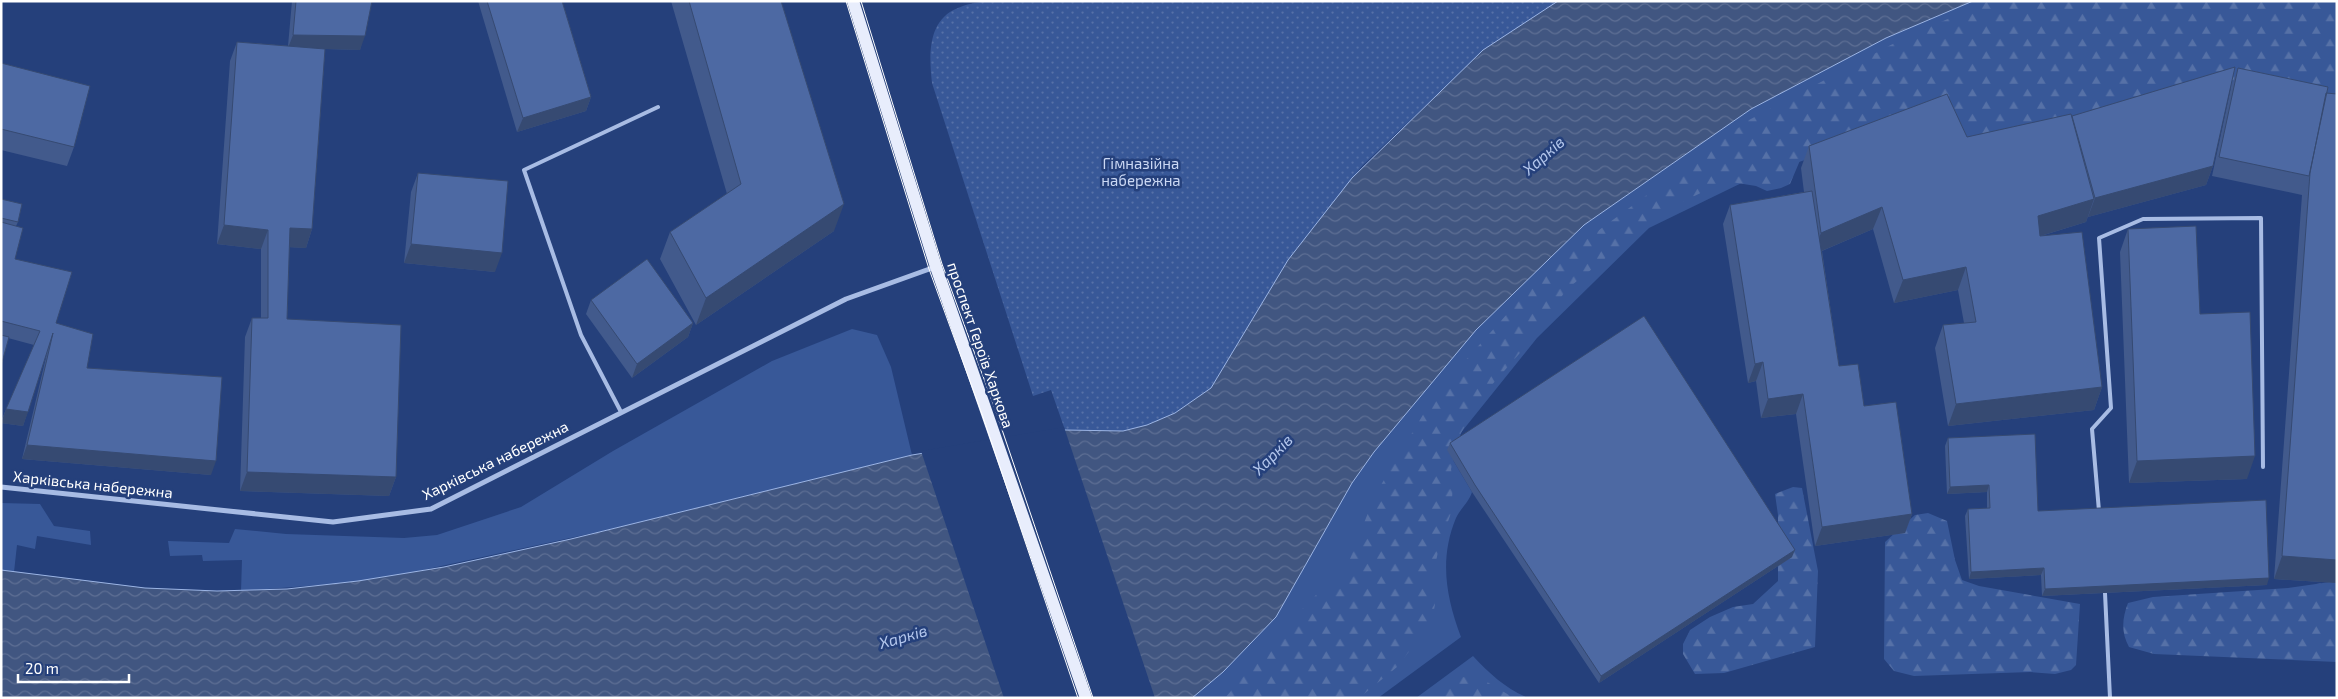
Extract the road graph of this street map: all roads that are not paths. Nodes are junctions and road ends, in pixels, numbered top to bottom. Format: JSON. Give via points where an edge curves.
{"nodes":[{"id":1,"x":853,"y":1,"type":"edge"},
{"id":2,"x":658,"y":108,"type":"dead end"},
{"id":3,"x":936,"y":267,"type":"junction"},
{"id":4,"x":621,"y":412,"type":"junction"},
{"id":5,"x":2263,"y":467,"type":"dead end"},
{"id":6,"x":1,"y":487,"type":"edge"},
{"id":7,"x":2099,"y":516,"type":"edge"},
{"id":8,"x":2105,"y":593,"type":"edge"},
{"id":9,"x":1086,"y":698,"type":"edge"},
{"id":10,"x":2110,"y":698,"type":"edge"}],
"edges":[{"from":1,"to":3,"type":"main road","name":"проспект Героїв Харкова"},
{"from":2,"to":4,"type":"lane","via":[[524,170],[581,335]]},
{"from":3,"to":4,"type":"street","name":"Харківська набережна","via":[[846,299]]},
{"from":3,"to":9,"type":"main road","name":"проспект Героїв Харкова"},
{"from":4,"to":6,"type":"street","name":"Харківська набережна","via":[[431,509],[333,522]]},
{"from":5,"to":7,"type":"lane","via":[[2261,218],[2143,218],[2099,238],[2111,408],[2092,429]]},
{"from":8,"to":10,"type":"lane"}]}
